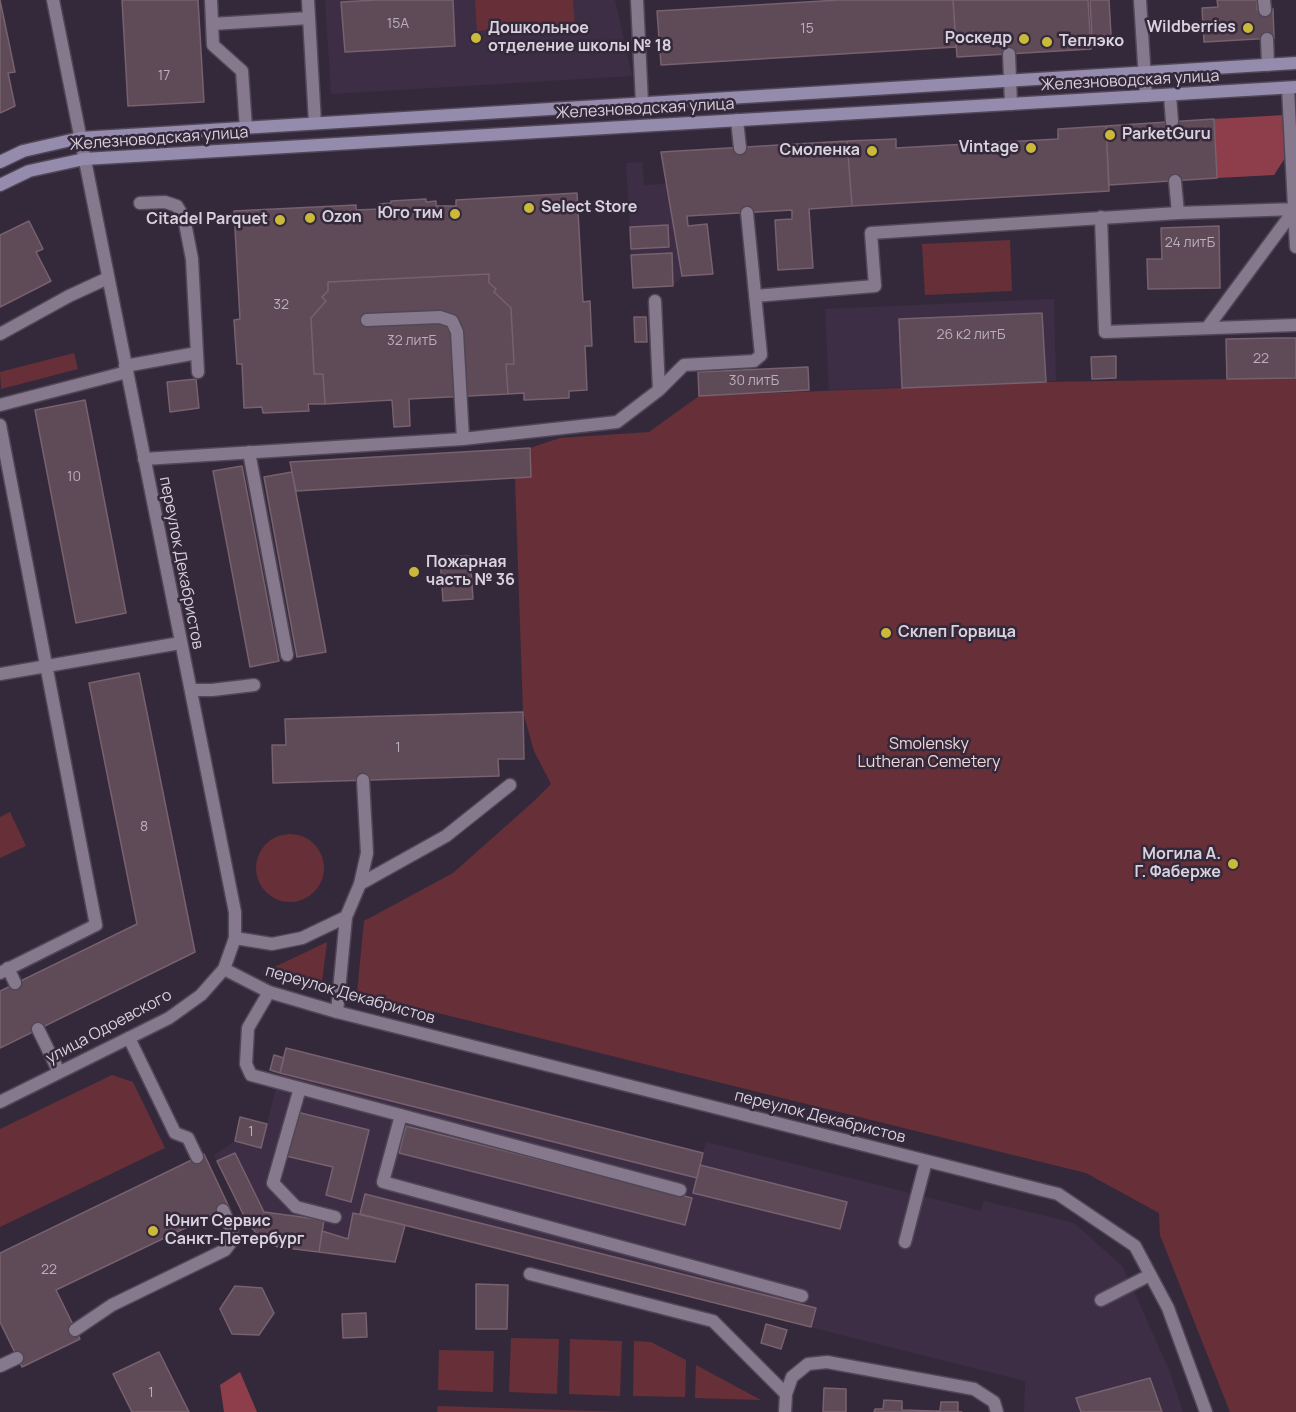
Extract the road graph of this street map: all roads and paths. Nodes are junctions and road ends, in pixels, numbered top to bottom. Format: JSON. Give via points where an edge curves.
{"nodes":[{"id":1,"x":53,"y":0,"type":"edge"},
{"id":2,"x":211,"y":0,"type":"edge"},
{"id":3,"x":308,"y":0,"type":"edge"},
{"id":4,"x":637,"y":0,"type":"edge"},
{"id":5,"x":1140,"y":0,"type":"edge"},
{"id":6,"x":309,"y":18,"type":"junction"},
{"id":7,"x":212,"y":24,"type":"junction"},
{"id":8,"x":1267,"y":39,"type":"dead end"},
{"id":9,"x":1009,"y":54,"type":"dead end"},
{"id":10,"x":1296,"y":63,"type":"edge"},
{"id":11,"x":1268,"y":64,"type":"junction"},
{"id":12,"x":1144,"y":72,"type":"junction"},
{"id":13,"x":1011,"y":81,"type":"junction"},
{"id":14,"x":1292,"y":88,"type":"edge"},
{"id":15,"x":1170,"y":95,"type":"junction"},
{"id":16,"x":1146,"y":96,"type":"junction"},
{"id":17,"x":642,"y":103,"type":"junction"},
{"id":18,"x":1011,"y":104,"type":"junction"},
{"id":19,"x":737,"y":120,"type":"junction"},
{"id":20,"x":1172,"y":122,"type":"dead end"},
{"id":21,"x":315,"y":123,"type":"junction"},
{"id":22,"x":246,"y":128,"type":"junction"},
{"id":23,"x":80,"y":138,"type":"junction"},
{"id":24,"x":740,"y":148,"type":"dead end"},
{"id":25,"x":84,"y":159,"type":"junction"},
{"id":26,"x":0,"y":162,"type":"edge"},
{"id":27,"x":1176,"y":181,"type":"dead end"},
{"id":28,"x":0,"y":185,"type":"edge"},
{"id":29,"x":140,"y":203,"type":"dead end"},
{"id":30,"x":1295,"y":209,"type":"edge"},
{"id":31,"x":747,"y":213,"type":"dead end"},
{"id":32,"x":1178,"y":213,"type":"junction"},
{"id":33,"x":1101,"y":217,"type":"junction"},
{"id":34,"x":1296,"y":247,"type":"edge"},
{"id":35,"x":108,"y":278,"type":"junction"},
{"id":36,"x":755,"y":296,"type":"junction"},
{"id":37,"x":655,"y":301,"type":"dead end"},
{"id":38,"x":367,"y":320,"type":"dead end"},
{"id":39,"x":1296,"y":325,"type":"edge"},
{"id":40,"x":1207,"y":328,"type":"junction"},
{"id":41,"x":0,"y":334,"type":"edge"},
{"id":42,"x":197,"y":353,"type":"junction"},
{"id":43,"x":126,"y":369,"type":"junction"},
{"id":44,"x":198,"y":372,"type":"dead end"},
{"id":45,"x":659,"y":390,"type":"junction"},
{"id":46,"x":0,"y":405,"type":"edge"},
{"id":47,"x":0,"y":425,"type":"edge"},
{"id":48,"x":463,"y":439,"type":"junction"},
{"id":49,"x":249,"y":452,"type":"junction"},
{"id":50,"x":144,"y":459,"type":"junction"},
{"id":51,"x":180,"y":643,"type":"junction"},
{"id":52,"x":287,"y":655,"type":"dead end"},
{"id":53,"x":46,"y":666,"type":"junction"},
{"id":54,"x":0,"y":674,"type":"edge"},
{"id":55,"x":254,"y":685,"type":"dead end"},
{"id":56,"x":191,"y":690,"type":"junction"},
{"id":57,"x":363,"y":780,"type":"dead end"},
{"id":58,"x":510,"y":785,"type":"dead end"},
{"id":59,"x":360,"y":884,"type":"junction"},
{"id":60,"x":346,"y":917,"type":"junction"},
{"id":61,"x":235,"y":938,"type":"junction"},
{"id":62,"x":224,"y":969,"type":"junction"},
{"id":63,"x":4,"y":970,"type":"edge"},
{"id":64,"x":15,"y":984,"type":"dead end"},
{"id":65,"x":269,"y":992,"type":"junction"},
{"id":66,"x":337,"y":1012,"type":"junction"},
{"id":67,"x":38,"y":1029,"type":"dead end"},
{"id":68,"x":129,"y":1038,"type":"junction"},
{"id":69,"x":59,"y":1072,"type":"junction"},
{"id":70,"x":300,"y":1088,"type":"junction"},
{"id":71,"x":0,"y":1102,"type":"edge"},
{"id":72,"x":401,"y":1115,"type":"junction"},
{"id":73,"x":197,"y":1157,"type":"dead end"},
{"id":74,"x":926,"y":1161,"type":"junction"},
{"id":75,"x":680,"y":1190,"type":"dead end"},
{"id":76,"x":223,"y":1210,"type":"dead end"},
{"id":77,"x":335,"y":1217,"type":"dead end"},
{"id":78,"x":905,"y":1242,"type":"dead end"},
{"id":79,"x":530,"y":1274,"type":"dead end"},
{"id":80,"x":1150,"y":1275,"type":"junction"},
{"id":81,"x":802,"y":1296,"type":"dead end"},
{"id":82,"x":1101,"y":1300,"type":"dead end"},
{"id":83,"x":75,"y":1330,"type":"dead end"},
{"id":84,"x":17,"y":1358,"type":"dead end"},
{"id":85,"x":0,"y":1366,"type":"edge"},
{"id":86,"x":786,"y":1394,"type":"junction"},
{"id":87,"x":785,"y":1412,"type":"edge"},
{"id":88,"x":997,"y":1412,"type":"edge"},
{"id":89,"x":1206,"y":1412,"type":"edge"}],
"edges":[{"from":1,"to":23,"type":"street","name":"переулок Декабристов"},
{"from":2,"to":7,"type":"street"},
{"from":3,"to":6,"type":"street"},
{"from":4,"to":17,"type":"street"},
{"from":5,"to":12,"type":"street"},
{"from":6,"to":7,"type":"street"},
{"from":6,"to":21,"type":"street"},
{"from":7,"to":22,"type":"street","via":[[213,45],[243,71]]},
{"from":8,"to":11,"type":"street"},
{"from":9,"to":13,"type":"street"},
{"from":10,"to":11,"type":"street","name":"Железноводская улица"},
{"from":11,"to":12,"type":"street","name":"Железноводская улица"},
{"from":12,"to":13,"type":"street","name":"Железноводская улица"},
{"from":12,"to":16,"type":"street"},
{"from":13,"to":17,"type":"street","name":"Железноводская улица"},
{"from":13,"to":18,"type":"street"},
{"from":14,"to":15,"type":"street","name":"Железноводская улица"},
{"from":14,"to":30,"type":"street"},
{"from":15,"to":16,"type":"street","name":"Железноводская улица"},
{"from":15,"to":20,"type":"street"},
{"from":16,"to":18,"type":"street","name":"Железноводская улица"},
{"from":17,"to":21,"type":"street","name":"Железноводская улица"},
{"from":18,"to":19,"type":"street","name":"Железноводская улица"},
{"from":19,"to":24,"type":"street"},
{"from":19,"to":25,"type":"street","name":"Железноводская улица"},
{"from":21,"to":22,"type":"street","name":"Железноводская улица"},
{"from":22,"to":23,"type":"street","name":"Железноводская улица"},
{"from":23,"to":25,"type":"street","name":"переулок Декабристов"},
{"from":23,"to":26,"type":"street","name":"Железноводская улица","via":[[23,151]]},
{"from":25,"to":28,"type":"street","name":"Железноводская улица","via":[[29,171]]},
{"from":25,"to":35,"type":"street","name":"переулок Декабристов"},
{"from":27,"to":32,"type":"street"},
{"from":29,"to":42,"type":"street","via":[[165,201],[177,206],[184,218],[192,259]]},
{"from":30,"to":32,"type":"street"},
{"from":30,"to":34,"type":"street"},
{"from":30,"to":40,"type":"street"},
{"from":31,"to":36,"type":"street"},
{"from":32,"to":33,"type":"street"},
{"from":33,"to":36,"type":"street","via":[[872,233],[875,286]]},
{"from":33,"to":40,"type":"street","via":[[1105,332]]},
{"from":35,"to":41,"type":"street"},
{"from":35,"to":43,"type":"street","name":"переулок Декабристов"},
{"from":36,"to":45,"type":"street","via":[[761,355],[754,361],[684,365]]},
{"from":37,"to":45,"type":"street"},
{"from":38,"to":48,"type":"street","via":[[440,317],[452,321],[457,332]]},
{"from":39,"to":40,"type":"street"},
{"from":42,"to":43,"type":"street"},
{"from":42,"to":44,"type":"street"},
{"from":43,"to":46,"type":"street"},
{"from":43,"to":50,"type":"street","name":"переулок Декабристов"},
{"from":45,"to":48,"type":"street","via":[[617,422]]},
{"from":47,"to":53,"type":"street"},
{"from":48,"to":49,"type":"street"},
{"from":49,"to":50,"type":"street"},
{"from":49,"to":52,"type":"street"},
{"from":50,"to":51,"type":"street","name":"переулок Декабристов"},
{"from":51,"to":53,"type":"street"},
{"from":51,"to":56,"type":"street","name":"переулок Декабристов"},
{"from":53,"to":54,"type":"street"},
{"from":53,"to":63,"type":"street","via":[[96,925]]},
{"from":55,"to":56,"type":"street"},
{"from":56,"to":61,"type":"street","name":"переулок Декабристов","via":[[235,912]]},
{"from":57,"to":59,"type":"street","via":[[367,853]]},
{"from":58,"to":59,"type":"street","via":[[446,836]]},
{"from":59,"to":60,"type":"street"},
{"from":60,"to":61,"type":"street","via":[[302,938],[272,944]]},
{"from":60,"to":66,"type":"street"},
{"from":61,"to":62,"type":"street","name":"переулок Декабристов"},
{"from":62,"to":65,"type":"street","name":"переулок Декабристов"},
{"from":62,"to":68,"type":"street","name":"улица Одоевского","via":[[193,1001]]},
{"from":63,"to":64,"type":"street"},
{"from":65,"to":66,"type":"street","name":"переулок Декабристов"},
{"from":65,"to":70,"type":"street","via":[[248,1028],[246,1064],[251,1075]]},
{"from":66,"to":74,"type":"street","name":"переулок Декабристов"},
{"from":67,"to":69,"type":"street"},
{"from":68,"to":69,"type":"street","name":"улица Одоевского"},
{"from":68,"to":73,"type":"street","via":[[175,1133],[188,1138]]},
{"from":69,"to":71,"type":"street","name":"улица Одоевского"},
{"from":70,"to":72,"type":"street"},
{"from":70,"to":77,"type":"street","via":[[273,1183],[296,1206]]},
{"from":72,"to":75,"type":"street"},
{"from":72,"to":81,"type":"street","via":[[382,1182]]},
{"from":74,"to":78,"type":"street"},
{"from":74,"to":80,"type":"street","name":"переулок Декабристов","via":[[1058,1194],[1135,1246]]},
{"from":76,"to":83,"type":"street","via":[[232,1230],[232,1241],[225,1250],[112,1305]]},
{"from":79,"to":86,"type":"street","via":[[713,1321]]},
{"from":80,"to":82,"type":"street"},
{"from":80,"to":89,"type":"street","name":"переулок Декабристов","via":[[1168,1308]]},
{"from":84,"to":85,"type":"street"},
{"from":86,"to":87,"type":"street"},
{"from":86,"to":88,"type":"street","via":[[792,1377],[808,1364],[827,1362],[974,1389],[994,1402]]}]}
